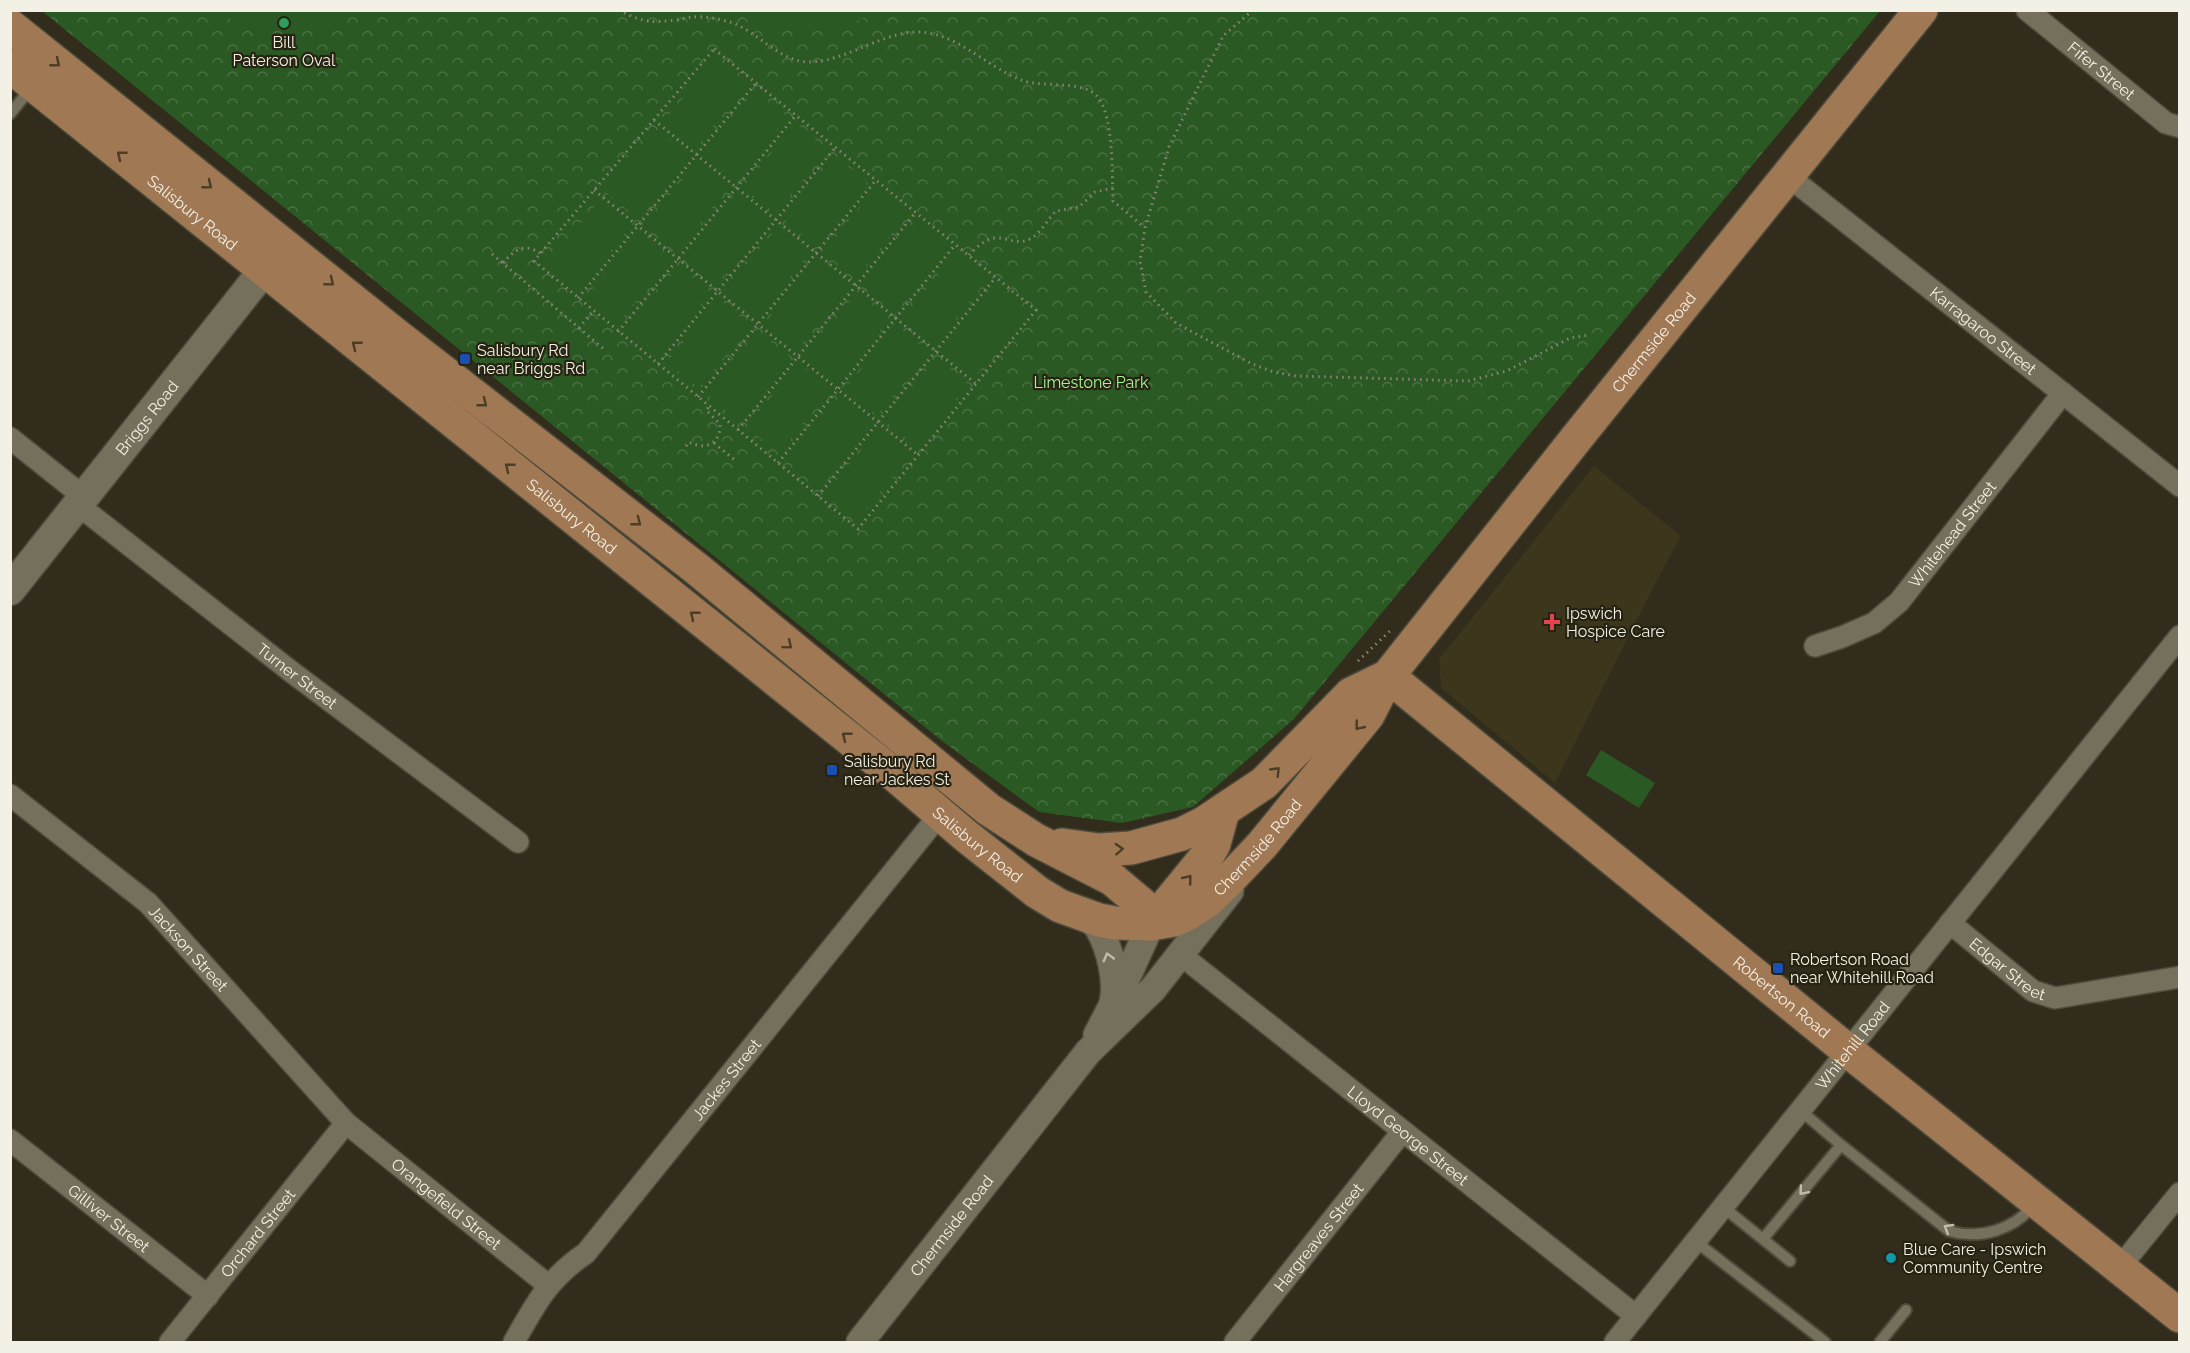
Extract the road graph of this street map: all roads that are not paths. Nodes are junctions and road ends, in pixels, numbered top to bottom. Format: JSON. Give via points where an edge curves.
{"nodes":[{"id":1,"x":1921,"y":10,"type":"edge"},
{"id":2,"x":2027,"y":10,"type":"edge"},
{"id":3,"x":10,"y":26,"type":"edge"},
{"id":4,"x":22,"y":75,"type":"edge"},
{"id":5,"x":10,"y":114,"type":"edge"},
{"id":6,"x":2180,"y":127,"type":"edge"},
{"id":7,"x":1788,"y":176,"type":"junction"},
{"id":8,"x":274,"y":258,"type":"junction"},
{"id":9,"x":2063,"y":393,"type":"junction"},
{"id":10,"x":10,"y":438,"type":"edge"},
{"id":11,"x":2180,"y":486,"type":"edge"},
{"id":12,"x":81,"y":501,"type":"junction"},
{"id":13,"x":10,"y":590,"type":"edge"},
{"id":14,"x":2180,"y":636,"type":"edge"},
{"id":15,"x":1815,"y":646,"type":"dead end"},
{"id":16,"x":1388,"y":675,"type":"junction"},
{"id":17,"x":962,"y":788,"type":"junction"},
{"id":18,"x":10,"y":795,"type":"edge"},
{"id":19,"x":1226,"y":809,"type":"junction"},
{"id":20,"x":940,"y":814,"type":"junction"},
{"id":21,"x":1022,"y":831,"type":"junction"},
{"id":22,"x":518,"y":842,"type":"dead end"},
{"id":23,"x":1262,"y":845,"type":"junction"},
{"id":24,"x":1086,"y":916,"type":"junction"},
{"id":25,"x":1950,"y":923,"type":"junction"},
{"id":26,"x":1151,"y":924,"type":"junction"},
{"id":27,"x":1181,"y":955,"type":"junction"},
{"id":28,"x":2180,"y":977,"type":"edge"},
{"id":29,"x":1117,"y":1011,"type":"junction"},
{"id":30,"x":1847,"y":1050,"type":"junction"},
{"id":31,"x":1800,"y":1110,"type":"junction"},
{"id":32,"x":346,"y":1123,"type":"junction"},
{"id":33,"x":1402,"y":1132,"type":"junction"},
{"id":34,"x":10,"y":1140,"type":"edge"},
{"id":35,"x":1841,"y":1145,"type":"junction"},
{"id":36,"x":2180,"y":1193,"type":"edge"},
{"id":37,"x":2036,"y":1201,"type":"junction"},
{"id":38,"x":1723,"y":1207,"type":"junction"},
{"id":39,"x":1763,"y":1239,"type":"junction"},
{"id":40,"x":1695,"y":1241,"type":"junction"},
{"id":41,"x":1790,"y":1261,"type":"dead end"},
{"id":42,"x":2119,"y":1268,"type":"junction"},
{"id":43,"x":548,"y":1285,"type":"junction"},
{"id":44,"x":208,"y":1296,"type":"junction"},
{"id":45,"x":1906,"y":1310,"type":"dead end"},
{"id":46,"x":1636,"y":1316,"type":"junction"},
{"id":47,"x":2180,"y":1316,"type":"edge"},
{"id":48,"x":170,"y":1342,"type":"edge"},
{"id":49,"x":514,"y":1342,"type":"edge"},
{"id":50,"x":860,"y":1342,"type":"edge"},
{"id":51,"x":1235,"y":1342,"type":"edge"},
{"id":52,"x":1615,"y":1342,"type":"edge"},
{"id":53,"x":1825,"y":1342,"type":"edge"},
{"id":54,"x":1880,"y":1342,"type":"edge"}],
"edges":[{"from":1,"to":7,"type":"main road","name":"Chermside Road"},
{"from":2,"to":6,"type":"street","name":"Fifer Street","via":[[2166,123]]},
{"from":3,"to":8,"type":"main road","name":"Salisbury Road","one_way":true},
{"from":4,"to":5,"type":"lane"},
{"from":8,"to":4,"type":"main road","name":"Salisbury Road","one_way":true},
{"from":7,"to":9,"type":"street","name":"Karragaroo Street"},
{"from":7,"to":16,"type":"main road","name":"Chermside Road"},
{"from":8,"to":12,"type":"main road","name":"Briggs Road"},
{"from":8,"to":17,"type":"main road","name":"Salisbury Road","one_way":true,"via":[[396,335],[697,569]]},
{"from":20,"to":8,"type":"main road","name":"Salisbury Road","one_way":true},
{"from":9,"to":11,"type":"street","name":"Karragaroo Street"},
{"from":9,"to":15,"type":"street","name":"Whitehead Street","via":[[1899,602],[1874,623]]},
{"from":10,"to":12,"type":"street","name":"Turner Street"},
{"from":12,"to":13,"type":"main road","name":"Briggs Road"},
{"from":12,"to":22,"type":"street","name":"Turner Street","via":[[293,673]]},
{"from":14,"to":25,"type":"street","name":"Whitehill Road"},
{"from":19,"to":16,"type":"main road","name":"Chermside Road","one_way":true,"via":[[1264,783],[1351,694]]},
{"from":16,"to":23,"type":"main road","name":"Chermside Road","one_way":true,"via":[[1368,715]]},
{"from":16,"to":30,"type":"main road","name":"Robertson Road"},
{"from":17,"to":20,"type":"main road"},
{"from":17,"to":21,"type":"main road","name":"Salisbury Road"},
{"from":18,"to":32,"type":"street","name":"Jackson Street","via":[[148,903]]},
{"from":21,"to":19,"type":"main road","name":"Salisbury Road","one_way":true,"via":[[1080,848],[1131,848],[1182,834]]},
{"from":26,"to":19,"type":"main road","name":"Chermside Road","one_way":true,"via":[[1209,853]]},
{"from":20,"to":24,"type":"main road","name":"Salisbury Road","via":[[1037,892]]},
{"from":20,"to":43,"type":"street","name":"Jackes Street","via":[[586,1253]]},
{"from":21,"to":26,"type":"main road","name":"Salisbury Road","via":[[1112,879],[1144,906]]},
{"from":23,"to":26,"type":"main road","name":"Salisbury Road","via":[[1206,902],[1174,920]]},
{"from":23,"to":27,"type":"street","name":"Chermside Road"},
{"from":24,"to":26,"type":"main road","name":"Salisbury Road","via":[[1114,923]]},
{"from":29,"to":24,"type":"street","one_way":true,"via":[[1104,941],[1098,927]]},
{"from":25,"to":28,"type":"street","name":"Edgar Street","via":[[2032,991],[2055,998]]},
{"from":25,"to":30,"type":"street","name":"Whitehill Road"},
{"from":26,"to":29,"type":"street","name":"Chermside Road","via":[[1126,979]]},
{"from":27,"to":29,"type":"street","name":"Chermside Road","via":[[1153,989]]},
{"from":27,"to":33,"type":"street","name":"Lloyd George Street"},
{"from":29,"to":50,"type":"street","name":"Chermside Road"},
{"from":30,"to":31,"type":"street","name":"Whitehill Road"},
{"from":30,"to":37,"type":"main road","name":"Robertson Road"},
{"from":31,"to":35,"type":"lane"},
{"from":31,"to":38,"type":"street","name":"Whitehill Road"},
{"from":32,"to":43,"type":"street","name":"Orangefield Street"},
{"from":32,"to":44,"type":"street","name":"Orchard Street"},
{"from":33,"to":46,"type":"street","name":"Lloyd George Street"},
{"from":33,"to":51,"type":"street","name":"Hargreaves Street"},
{"from":34,"to":44,"type":"street","name":"Gilliver Street"},
{"from":37,"to":35,"type":"lane","one_way":true,"via":[[2026,1215],[1999,1229],[1978,1235],[1949,1231]]},
{"from":35,"to":39,"type":"lane","one_way":true},
{"from":36,"to":42,"type":"street"},
{"from":37,"to":42,"type":"main road","name":"Robertson Road"},
{"from":38,"to":39,"type":"lane"},
{"from":38,"to":40,"type":"street","name":"Whitehill Road"},
{"from":39,"to":41,"type":"lane"},
{"from":40,"to":46,"type":"street","name":"Whitehill Road"},
{"from":40,"to":53,"type":"lane"},
{"from":42,"to":47,"type":"main road","name":"Robertson Road"},
{"from":43,"to":49,"type":"street","name":"Jackes Street"},
{"from":44,"to":48,"type":"street","name":"Orchard Street"},
{"from":45,"to":54,"type":"lane"},
{"from":46,"to":52,"type":"street","name":"Whitehill Road"}]}
